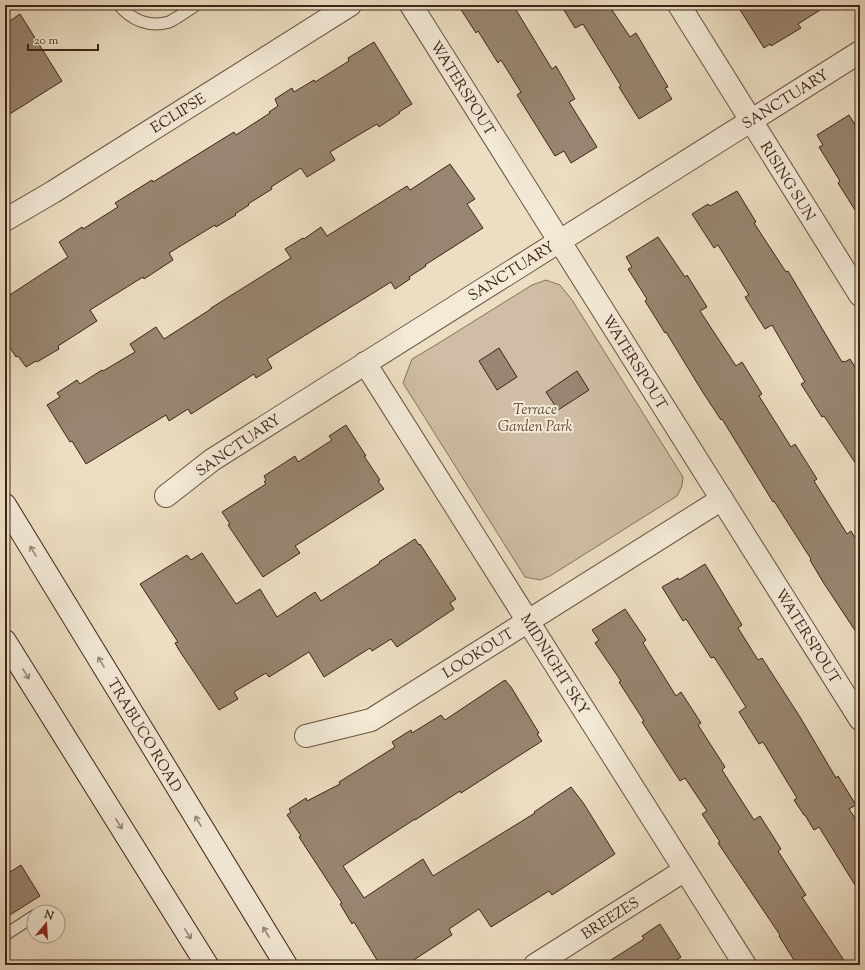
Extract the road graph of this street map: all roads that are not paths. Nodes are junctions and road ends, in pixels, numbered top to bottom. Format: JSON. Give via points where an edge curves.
{"nodes":[{"id":1,"x":119,"y":5,"type":"edge"},
{"id":2,"x":196,"y":5,"type":"edge"},
{"id":3,"x":350,"y":5,"type":"edge"},
{"id":4,"x":411,"y":5,"type":"edge"},
{"id":5,"x":679,"y":5,"type":"edge"},
{"id":6,"x":860,"y":52,"type":"edge"},
{"id":7,"x":751,"y":121,"type":"junction"},
{"id":8,"x":5,"y":220,"type":"edge"},
{"id":9,"x":559,"y":241,"type":"junction"},
{"id":10,"x":860,"y":295,"type":"edge"},
{"id":11,"x":365,"y":363,"type":"junction"},
{"id":12,"x":166,"y":496,"type":"dead end"},
{"id":13,"x":722,"y":499,"type":"junction"},
{"id":14,"x":5,"y":505,"type":"edge"},
{"id":15,"x":528,"y":621,"type":"junction"},
{"id":16,"x":5,"y":641,"type":"edge"},
{"id":17,"x":860,"y":719,"type":"edge"},
{"id":18,"x":306,"y":736,"type":"dead end"},
{"id":19,"x":685,"y":870,"type":"junction"},
{"id":20,"x":26,"y":921,"type":"edge"},
{"id":21,"x":5,"y":935,"type":"edge"},
{"id":22,"x":207,"y":965,"type":"edge"},
{"id":23,"x":286,"y":965,"type":"edge"},
{"id":24,"x":535,"y":965,"type":"edge"},
{"id":25,"x":745,"y":965,"type":"edge"}],
"edges":[{"from":1,"to":2,"type":"lane","via":[[125,13],[141,22],[156,25],[170,21]]},
{"from":3,"to":8,"type":"street","name":"ECLIPSE"},
{"from":4,"to":9,"type":"street","name":"WATERSPOUT"},
{"from":5,"to":7,"type":"street","name":"RISING SUN"},
{"from":6,"to":7,"type":"street","name":"SANCTUARY"},
{"from":7,"to":9,"type":"street","name":"SANCTUARY"},
{"from":7,"to":10,"type":"street","name":"RISING SUN"},
{"from":9,"to":11,"type":"street","name":"SANCTUARY"},
{"from":9,"to":13,"type":"street","name":"WATERSPOUT"},
{"from":11,"to":12,"type":"street","name":"SANCTUARY","via":[[212,460]]},
{"from":11,"to":15,"type":"street","name":"MIDNIGHT SKY"},
{"from":13,"to":15,"type":"street","name":"LOOKOUT"},
{"from":13,"to":17,"type":"street","name":"WATERSPOUT"},
{"from":23,"to":14,"type":"street","name":"TRABUCO ROAD","one_way":true},
{"from":15,"to":18,"type":"street","name":"LOOKOUT","via":[[371,720]]},
{"from":15,"to":19,"type":"street","name":"MIDNIGHT SKY"},
{"from":16,"to":22,"type":"street","one_way":true},
{"from":19,"to":24,"type":"street","name":"BREEZES"},
{"from":19,"to":25,"type":"street","name":"MIDNIGHT SKY"},
{"from":20,"to":21,"type":"lane"}]}
